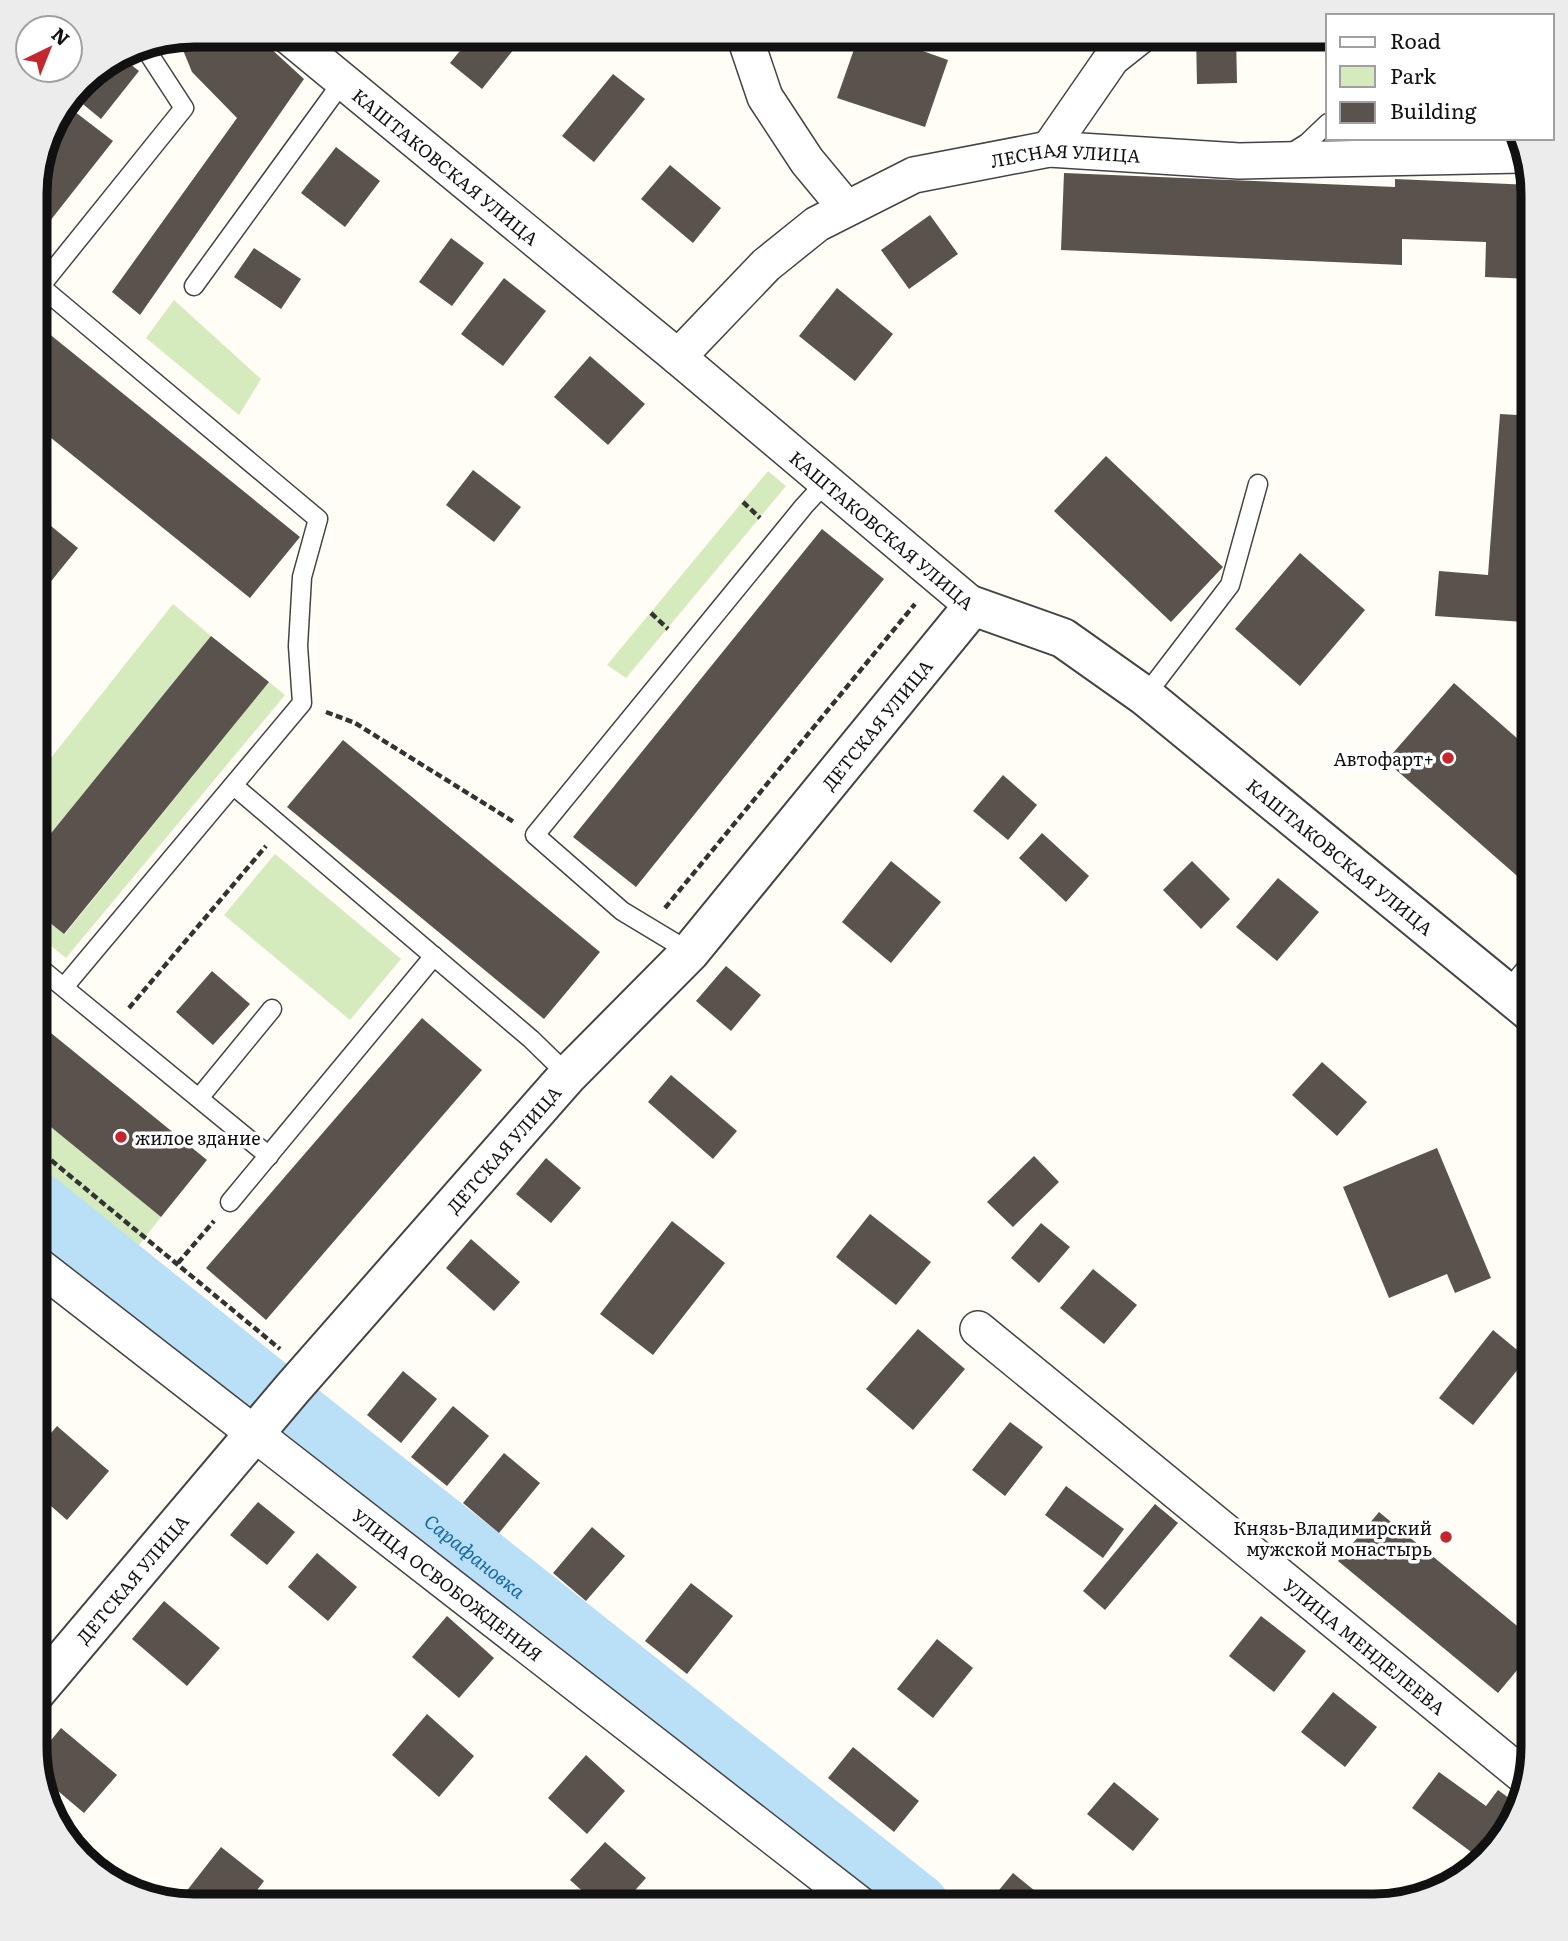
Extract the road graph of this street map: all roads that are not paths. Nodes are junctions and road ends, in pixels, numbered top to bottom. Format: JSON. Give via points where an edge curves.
{"nodes":[{"id":1,"x":302,"y":47,"type":"edge"},
{"id":2,"x":748,"y":47,"type":"edge"},
{"id":3,"x":1125,"y":48,"type":"edge"},
{"id":4,"x":149,"y":54,"type":"edge"},
{"id":5,"x":343,"y":81,"type":"junction"},
{"id":6,"x":1326,"y":125,"type":"edge"},
{"id":7,"x":1049,"y":149,"type":"junction"},
{"id":8,"x":1516,"y":155,"type":"edge"},
{"id":9,"x":1280,"y":160,"type":"junction"},
{"id":10,"x":846,"y":208,"type":"junction"},
{"id":11,"x":48,"y":278,"type":"edge"},
{"id":12,"x":194,"y":286,"type":"dead end"},
{"id":13,"x":48,"y":298,"type":"edge"},
{"id":14,"x":678,"y":357,"type":"junction"},
{"id":15,"x":826,"y":482,"type":"junction"},
{"id":16,"x":1258,"y":484,"type":"dead end"},
{"id":17,"x":973,"y":606,"type":"junction"},
{"id":18,"x":1145,"y":696,"type":"junction"},
{"id":19,"x":234,"y":786,"type":"junction"},
{"id":20,"x":690,"y":952,"type":"junction"},
{"id":21,"x":434,"y":956,"type":"junction"},
{"id":22,"x":47,"y":974,"type":"edge"},
{"id":23,"x":64,"y":987,"type":"junction"},
{"id":24,"x":1520,"y":1002,"type":"edge"},
{"id":25,"x":272,"y":1009,"type":"dead end"},
{"id":26,"x":568,"y":1075,"type":"junction"},
{"id":27,"x":199,"y":1098,"type":"junction"},
{"id":28,"x":270,"y":1156,"type":"junction"},
{"id":29,"x":230,"y":1202,"type":"road end"},
{"id":30,"x":47,"y":1273,"type":"edge"},
{"id":31,"x":978,"y":1329,"type":"dead end"},
{"id":32,"x":255,"y":1433,"type":"junction"},
{"id":33,"x":47,"y":1679,"type":"edge"},
{"id":34,"x":1518,"y":1771,"type":"edge"},
{"id":35,"x":847,"y":1894,"type":"edge"}],
"edges":[{"from":1,"to":5,"type":"street","name":"КАШТАКОВСКАЯ УЛИЦА"},
{"from":2,"to":10,"type":"street","via":[[765,97],[807,161]]},
{"from":3,"to":7,"type":"street","via":[[1112,58]]},
{"from":4,"to":11,"type":"lane","via":[[184,108]]},
{"from":5,"to":12,"type":"lane"},
{"from":5,"to":14,"type":"street","name":"КАШТАКОВСКАЯ УЛИЦА"},
{"from":6,"to":9,"type":"lane"},
{"from":7,"to":9,"type":"street","name":"ЛЕСНАЯ УЛИЦА"},
{"from":7,"to":10,"type":"street","name":"ЛЕСНАЯ УЛИЦА","via":[[914,175]]},
{"from":8,"to":9,"type":"street","name":"ЛЕСНАЯ УЛИЦА"},
{"from":10,"to":14,"type":"street","name":"ЛЕСНАЯ УЛИЦА","via":[[817,224],[766,265]]},
{"from":13,"to":19,"type":"lane","via":[[318,519],[302,577],[298,646],[302,702]]},
{"from":14,"to":15,"type":"street","name":"КАШТАКОВСКАЯ УЛИЦА"},
{"from":15,"to":17,"type":"street","name":"КАШТАКОВСКАЯ УЛИЦА"},
{"from":15,"to":20,"type":"lane","via":[[535,835],[622,911]]},
{"from":16,"to":18,"type":"lane","via":[[1230,585]]},
{"from":17,"to":18,"type":"street","name":"КАШТАКОВСКАЯ УЛИЦА","via":[[1063,638]]},
{"from":17,"to":20,"type":"street","name":"ДЕТСКАЯ УЛИЦА"},
{"from":18,"to":24,"type":"street","name":"КАШТАКОВСКАЯ УЛИЦА"},
{"from":19,"to":21,"type":"lane"},
{"from":19,"to":23,"type":"lane"},
{"from":20,"to":26,"type":"street","name":"ДЕТСКАЯ УЛИЦА"},
{"from":21,"to":26,"type":"lane"},
{"from":21,"to":28,"type":"lane"},
{"from":22,"to":23,"type":"lane"},
{"from":23,"to":27,"type":"lane"},
{"from":25,"to":27,"type":"lane"},
{"from":26,"to":32,"type":"street","name":"ДЕТСКАЯ УЛИЦА"},
{"from":27,"to":28,"type":"lane"},
{"from":28,"to":29,"type":"lane"},
{"from":30,"to":32,"type":"street","name":"УЛИЦА ОСВОБОЖДЕНИЯ"},
{"from":31,"to":34,"type":"street","name":"УЛИЦА МЕНДЕЛЕЕВА"},
{"from":32,"to":33,"type":"street","name":"ДЕТСКАЯ УЛИЦА"},
{"from":32,"to":35,"type":"street","name":"УЛИЦА ОСВОБОЖДЕНИЯ"}]}
